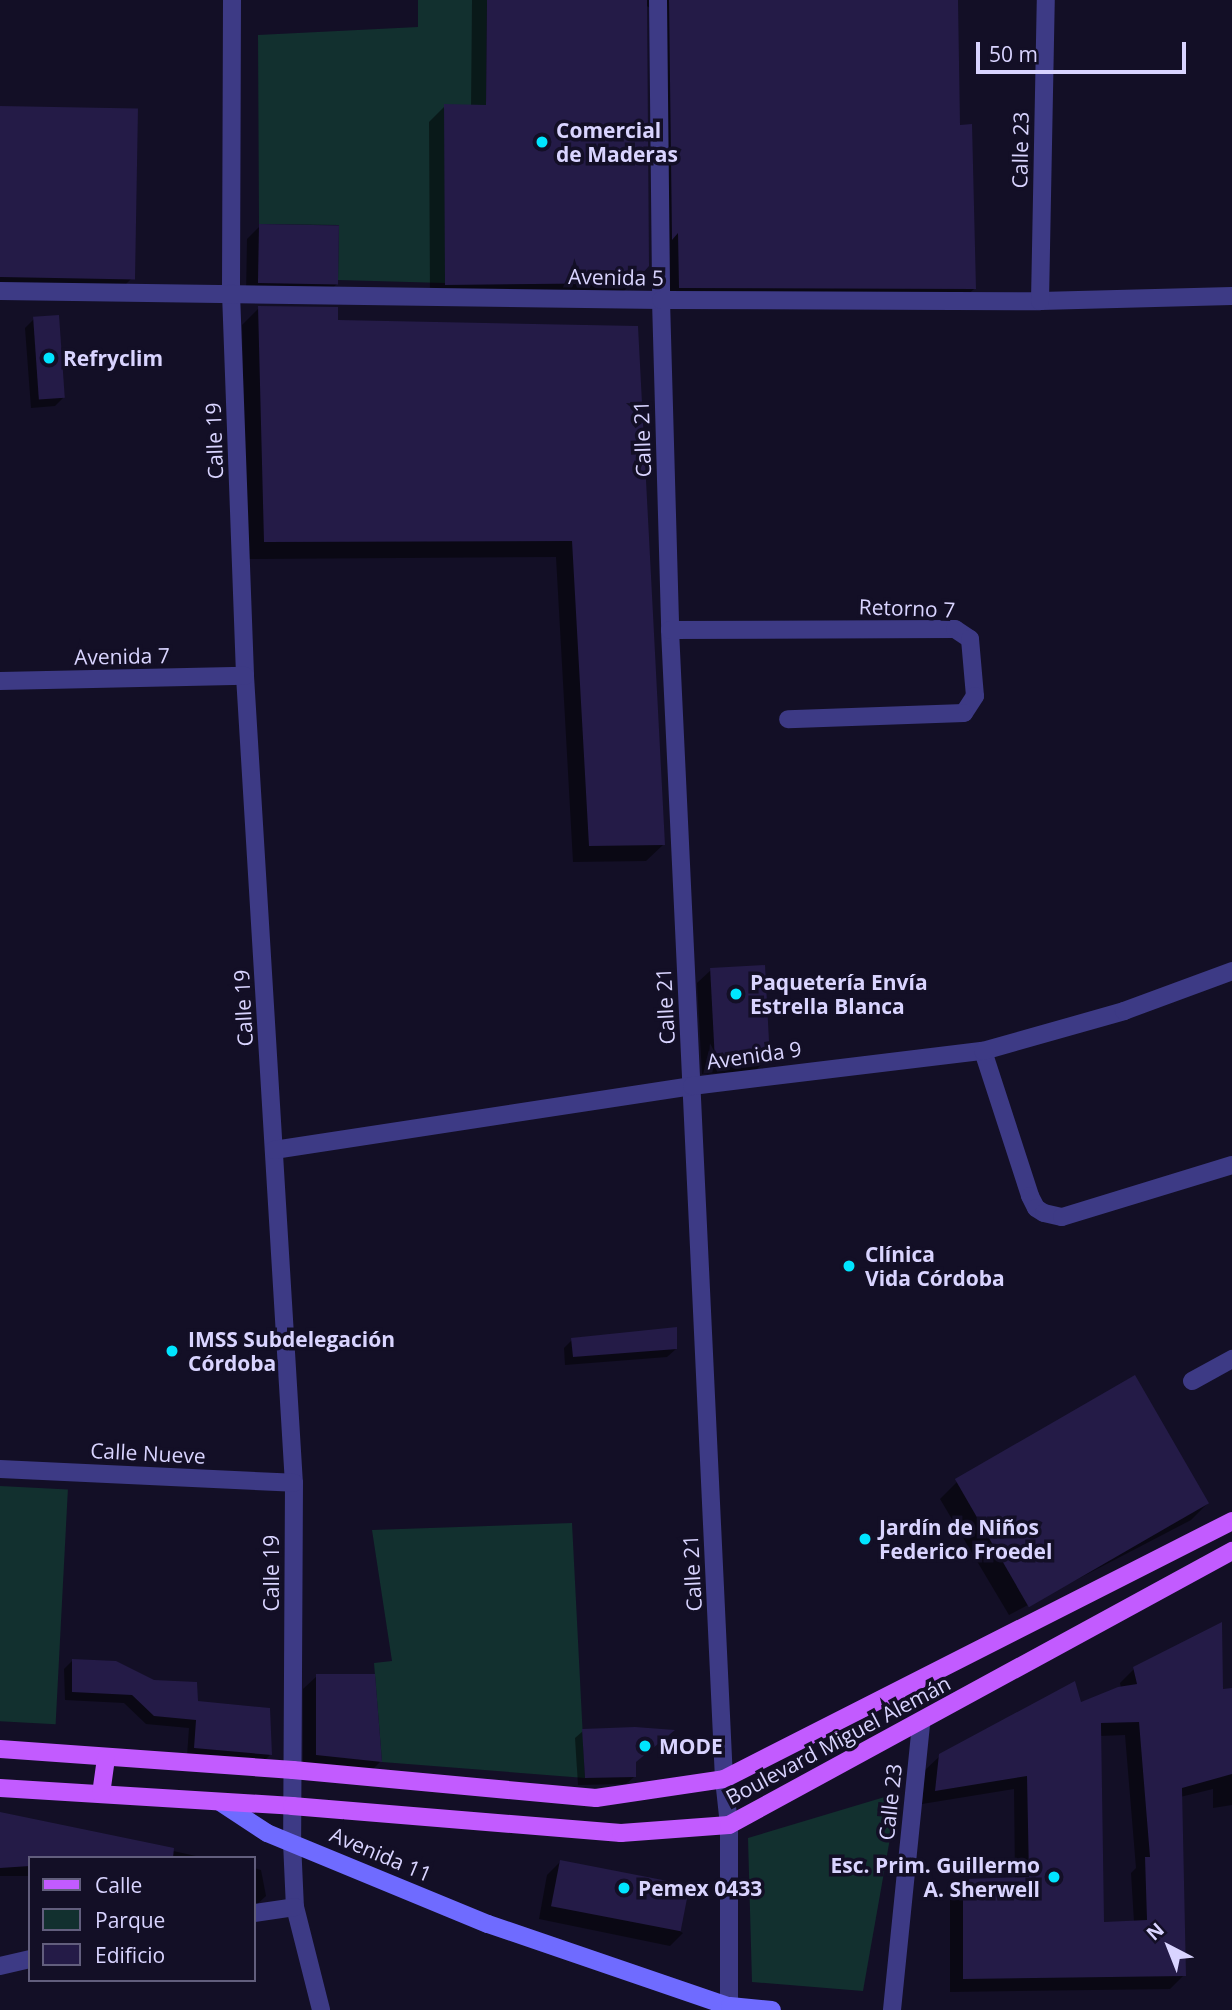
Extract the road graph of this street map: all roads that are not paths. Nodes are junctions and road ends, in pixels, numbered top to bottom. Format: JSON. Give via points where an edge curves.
{"nodes":[{"id":1,"x":232,"y":0,"type":"edge"},
{"id":2,"x":658,"y":0,"type":"edge"},
{"id":3,"x":1046,"y":0,"type":"edge"},
{"id":4,"x":0,"y":291,"type":"edge"},
{"id":5,"x":231,"y":293,"type":"junction"},
{"id":6,"x":1232,"y":296,"type":"edge"},
{"id":7,"x":661,"y":300,"type":"junction"},
{"id":8,"x":1040,"y":301,"type":"junction"},
{"id":9,"x":670,"y":630,"type":"junction"},
{"id":10,"x":246,"y":676,"type":"junction"},
{"id":11,"x":0,"y":681,"type":"edge"},
{"id":12,"x":788,"y":719,"type":"dead end"},
{"id":13,"x":1232,"y":971,"type":"edge"},
{"id":14,"x":983,"y":1051,"type":"junction"},
{"id":15,"x":692,"y":1086,"type":"junction"},
{"id":16,"x":274,"y":1150,"type":"junction"},
{"id":17,"x":1232,"y":1165,"type":"edge"},
{"id":18,"x":1232,"y":1359,"type":"edge"},
{"id":19,"x":1192,"y":1381,"type":"dead end"},
{"id":20,"x":0,"y":1469,"type":"edge"},
{"id":21,"x":294,"y":1483,"type":"junction"},
{"id":22,"x":1232,"y":1521,"type":"edge"},
{"id":23,"x":1232,"y":1551,"type":"edge"},
{"id":24,"x":1136,"y":1572,"type":"junction"},
{"id":25,"x":1148,"y":1597,"type":"junction"},
{"id":26,"x":921,"y":1723,"type":"junction"},
{"id":27,"x":0,"y":1749,"type":"edge"},
{"id":28,"x":106,"y":1758,"type":"junction"},
{"id":29,"x":293,"y":1770,"type":"junction"},
{"id":30,"x":724,"y":1779,"type":"junction"},
{"id":31,"x":0,"y":1788,"type":"edge"},
{"id":32,"x":101,"y":1794,"type":"junction"},
{"id":33,"x":220,"y":1802,"type":"junction"},
{"id":34,"x":292,"y":1806,"type":"junction"},
{"id":35,"x":729,"y":1825,"type":"junction"},
{"id":36,"x":292,"y":1842,"type":"junction"},
{"id":37,"x":295,"y":1908,"type":"junction"},
{"id":38,"x":256,"y":1913,"type":"edge"},
{"id":39,"x":28,"y":1959,"type":"edge"},
{"id":40,"x":0,"y":1966,"type":"edge"},
{"id":41,"x":732,"y":2009,"type":"edge"},
{"id":42,"x":321,"y":2010,"type":"edge"},
{"id":43,"x":772,"y":2010,"type":"edge"},
{"id":44,"x":892,"y":2010,"type":"edge"}],
"edges":[{"from":1,"to":5,"type":"street","name":"Calle 19"},
{"from":2,"to":7,"type":"street","name":"Calle 21"},
{"from":3,"to":8,"type":"street","name":"Calle 23"},
{"from":4,"to":5,"type":"street","name":"Avenida 5"},
{"from":5,"to":7,"type":"street","name":"Avenida 5"},
{"from":5,"to":10,"type":"street","name":"Calle 19"},
{"from":6,"to":8,"type":"street","name":"Avenida 5"},
{"from":7,"to":8,"type":"street","name":"Avenida 5"},
{"from":7,"to":9,"type":"street","name":"Calle 21"},
{"from":9,"to":12,"type":"street","name":"Retorno 7","via":[[955,629],[970,639],[975,696],[964,713]]},
{"from":9,"to":15,"type":"street","name":"Calle 21"},
{"from":10,"to":11,"type":"street","name":"Avenida 7"},
{"from":10,"to":16,"type":"street","name":"Calle 19"},
{"from":13,"to":14,"type":"street","name":"Avenida 9","via":[[1124,1011]]},
{"from":14,"to":15,"type":"street","name":"Avenida 9"},
{"from":14,"to":17,"type":"street","via":[[1030,1196],[1036,1208],[1052,1216],[1062,1217]]},
{"from":15,"to":16,"type":"street","name":"Avenida 9"},
{"from":15,"to":30,"type":"street","name":"Calle 21"},
{"from":16,"to":21,"type":"street","name":"Calle 19"},
{"from":18,"to":19,"type":"street"},
{"from":20,"to":21,"type":"street","name":"Calle Nueve"},
{"from":21,"to":29,"type":"street","name":"Calle 19"},
{"from":22,"to":24,"type":"main road","name":"Boulevard Miguel Alemán"},
{"from":23,"to":25,"type":"main road","name":"Boulevard Miguel Alemán"},
{"from":24,"to":25,"type":"main road"},
{"from":24,"to":30,"type":"main road","name":"Boulevard Miguel Alemán"},
{"from":25,"to":26,"type":"main road","name":"Boulevard Miguel Alemán"},
{"from":26,"to":35,"type":"main road","name":"Boulevard Miguel Alemán"},
{"from":26,"to":44,"type":"street","name":"Calle 23"},
{"from":27,"to":28,"type":"main road"},
{"from":28,"to":29,"type":"main road"},
{"from":28,"to":32,"type":"main road"},
{"from":29,"to":30,"type":"main road","via":[[596,1798]]},
{"from":29,"to":34,"type":"street","name":"Calle 19"},
{"from":30,"to":35,"type":"street","name":"Calle 21"},
{"from":31,"to":32,"type":"main road","name":"Avenida 11"},
{"from":32,"to":33,"type":"main road","name":"Avenida 11"},
{"from":33,"to":34,"type":"main road","name":"Boulevard Miguel Alemán"},
{"from":33,"to":36,"type":"main road","name":"Avenida 11","via":[[267,1833]]},
{"from":34,"to":35,"type":"main road","name":"Boulevard Miguel Alemán","via":[[621,1833]]},
{"from":34,"to":36,"type":"street","name":"Calle 19"},
{"from":35,"to":41,"type":"street","name":"Calle 21"},
{"from":36,"to":37,"type":"street","name":"Calle 19"},
{"from":36,"to":41,"type":"main road","name":"Avenida 11","via":[[488,1924]]},
{"from":37,"to":38,"type":"street"},
{"from":37,"to":42,"type":"street","name":"Calle 19"},
{"from":39,"to":40,"type":"street"},
{"from":41,"to":43,"type":"main road"}]}
